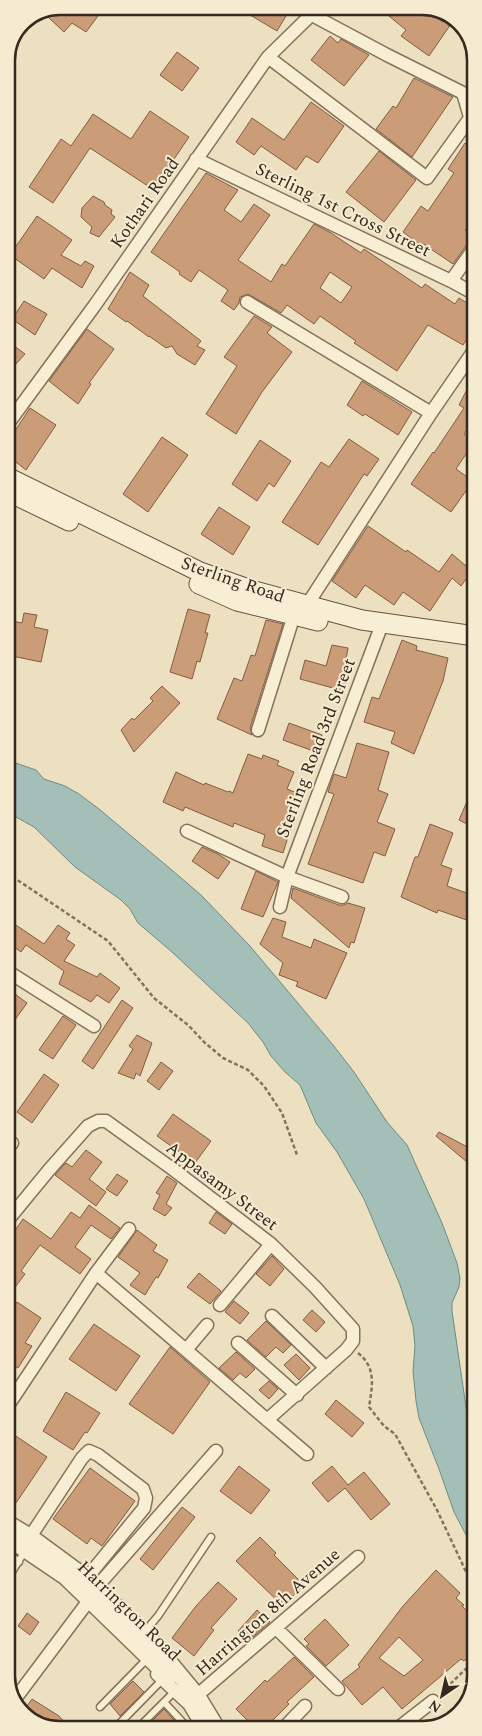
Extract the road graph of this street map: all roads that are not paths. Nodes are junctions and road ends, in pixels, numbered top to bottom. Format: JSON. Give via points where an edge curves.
{"nodes":[{"id":1,"x":311,"y":15,"type":"edge"},
{"id":2,"x":322,"y":15,"type":"edge"},
{"id":3,"x":268,"y":57,"type":"junction"},
{"id":4,"x":467,"y":101,"type":"edge"},
{"id":5,"x":467,"y":122,"type":"edge"},
{"id":6,"x":196,"y":159,"type":"junction"},
{"id":7,"x":467,"y":258,"type":"edge"},
{"id":8,"x":451,"y":281,"type":"junction"},
{"id":9,"x":467,"y":290,"type":"edge"},
{"id":10,"x":246,"y":302,"type":"dead end"},
{"id":11,"x":467,"y":362,"type":"edge"},
{"id":12,"x":15,"y":413,"type":"edge"},
{"id":13,"x":431,"y":414,"type":"junction"},
{"id":14,"x":15,"y":480,"type":"edge"},
{"id":15,"x":15,"y":495,"type":"edge"},
{"id":16,"x":300,"y":610,"type":"junction"},
{"id":17,"x":379,"y":632,"type":"junction"},
{"id":18,"x":467,"y":635,"type":"edge"},
{"id":19,"x":467,"y":644,"type":"edge"},
{"id":20,"x":258,"y":730,"type":"dead end"},
{"id":21,"x":186,"y":831,"type":"dead end"},
{"id":22,"x":287,"y":877,"type":"junction"},
{"id":23,"x":342,"y":897,"type":"dead end"},
{"id":24,"x":280,"y":907,"type":"dead end"},
{"id":25,"x":15,"y":976,"type":"edge"},
{"id":26,"x":94,"y":1026,"type":"dead end"},
{"id":27,"x":15,"y":1211,"type":"edge"},
{"id":28,"x":128,"y":1229,"type":"dead end"},
{"id":29,"x":272,"y":1244,"type":"junction"},
{"id":30,"x":96,"y":1273,"type":"junction"},
{"id":31,"x":220,"y":1305,"type":"dead end"},
{"id":32,"x":272,"y":1316,"type":"dead end"},
{"id":33,"x":207,"y":1325,"type":"dead end"},
{"id":34,"x":238,"y":1343,"type":"dead end"},
{"id":35,"x":186,"y":1350,"type":"junction"},
{"id":36,"x":326,"y":1368,"type":"junction"},
{"id":37,"x":15,"y":1395,"type":"edge"},
{"id":38,"x":297,"y":1395,"type":"junction"},
{"id":39,"x":268,"y":1420,"type":"junction"},
{"id":40,"x":216,"y":1451,"type":"dead end"},
{"id":41,"x":307,"y":1454,"type":"dead end"},
{"id":42,"x":15,"y":1535,"type":"edge"},
{"id":43,"x":211,"y":1537,"type":"dead end"},
{"id":44,"x":15,"y":1542,"type":"edge"},
{"id":45,"x":25,"y":1549,"type":"junction"},
{"id":46,"x":15,"y":1551,"type":"edge"},
{"id":47,"x":358,"y":1557,"type":"dead end"},
{"id":48,"x":15,"y":1566,"type":"edge"},
{"id":49,"x":86,"y":1585,"type":"junction"},
{"id":50,"x":276,"y":1628,"type":"junction"},
{"id":51,"x":146,"y":1630,"type":"junction"},
{"id":52,"x":144,"y":1662,"type":"junction"},
{"id":53,"x":163,"y":1680,"type":"junction"},
{"id":54,"x":338,"y":1689,"type":"dead end"},
{"id":55,"x":175,"y":1691,"type":"junction"},
{"id":56,"x":201,"y":1692,"type":"junction"},
{"id":57,"x":19,"y":1694,"type":"edge"},
{"id":58,"x":433,"y":1701,"type":"road end"},
{"id":59,"x":164,"y":1702,"type":"junction"},
{"id":60,"x":305,"y":1706,"type":"dead end"},
{"id":61,"x":100,"y":1707,"type":"dead end"},
{"id":62,"x":122,"y":1721,"type":"edge"},
{"id":63,"x":145,"y":1721,"type":"edge"},
{"id":64,"x":182,"y":1721,"type":"edge"},
{"id":65,"x":199,"y":1721,"type":"edge"},
{"id":66,"x":205,"y":1721,"type":"edge"},
{"id":67,"x":212,"y":1721,"type":"edge"},
{"id":68,"x":219,"y":1721,"type":"edge"},
{"id":69,"x":291,"y":1721,"type":"edge"},
{"id":70,"x":407,"y":1721,"type":"edge"}],
"edges":[{"from":1,"to":3,"type":"street","name":"Kothari Road"},
{"from":2,"to":4,"type":"street","via":[[463,93]]},
{"from":3,"to":5,"type":"street","via":[[427,178]]},
{"from":3,"to":6,"type":"street","name":"Kothari Road"},
{"from":6,"to":8,"type":"street","name":"Sterling 1st Cross Street"},
{"from":6,"to":12,"type":"street","name":"Kothari Road","via":[[95,305]]},
{"from":7,"to":8,"type":"street"},
{"from":8,"to":9,"type":"street","name":"Sterling 1st Cross Street"},
{"from":10,"to":13,"type":"street"},
{"from":11,"to":13,"type":"street"},
{"from":13,"to":16,"type":"street"},
{"from":14,"to":16,"type":"main road","name":"Sterling Road","via":[[200,572]]},
{"from":15,"to":16,"type":"main road","name":"Sterling Road","via":[[237,601]]},
{"from":16,"to":17,"type":"main road","name":"Sterling Road"},
{"from":16,"to":18,"type":"main road","name":"Sterling Road"},
{"from":16,"to":20,"type":"street"},
{"from":17,"to":19,"type":"main road","name":"Sterling Road"},
{"from":17,"to":22,"type":"street","name":"Sterling Road 3rd Street"},
{"from":21,"to":22,"type":"street"},
{"from":22,"to":23,"type":"street"},
{"from":22,"to":24,"type":"street","name":"Sterling Road 3rd Street"},
{"from":25,"to":26,"type":"street"},
{"from":27,"to":29,"type":"street","name":"Appasamy Street","via":[[88,1126],[106,1121]]},
{"from":28,"to":30,"type":"street"},
{"from":29,"to":31,"type":"street"},
{"from":29,"to":36,"type":"street","name":"Appasamy Street","via":[[353,1329],[353,1341]]},
{"from":30,"to":35,"type":"street"},
{"from":30,"to":37,"type":"street"},
{"from":32,"to":36,"type":"street"},
{"from":33,"to":35,"type":"street"},
{"from":34,"to":38,"type":"street"},
{"from":35,"to":39,"type":"street"},
{"from":36,"to":38,"type":"street"},
{"from":38,"to":39,"type":"street"},
{"from":39,"to":41,"type":"street"},
{"from":40,"to":49,"type":"street"},
{"from":42,"to":45,"type":"street"},
{"from":43,"to":51,"type":"lane"},
{"from":44,"to":45,"type":"street","name":"Harrington Road"},
{"from":45,"to":46,"type":"lane"},
{"from":45,"to":48,"type":"lane"},
{"from":45,"to":49,"type":"street","name":"Harrington Road"},
{"from":45,"to":49,"type":"street","via":[[82,1458],[89,1451],[98,1455],[143,1489],[146,1498],[144,1508]]},
{"from":47,"to":50,"type":"street","name":"Harrington 8th Avenue"},
{"from":49,"to":51,"type":"street","via":[[117,1597]]},
{"from":49,"to":52,"type":"street"},
{"from":49,"to":57,"type":"street"},
{"from":49,"to":66,"type":"street","name":"Harrington Road","via":[[191,1700]]},
{"from":49,"to":67,"type":"street","name":"Harrington Road","via":[[149,1638],[197,1696]]},
{"from":50,"to":54,"type":"street"},
{"from":50,"to":56,"type":"street","name":"Harrington 8th Avenue"},
{"from":51,"to":56,"type":"street"},
{"from":52,"to":53,"type":"street"},
{"from":52,"to":61,"type":"lane"},
{"from":53,"to":55,"type":"street"},
{"from":53,"to":62,"type":"lane"},
{"from":55,"to":59,"type":"lane"},
{"from":55,"to":65,"type":"street","via":[[189,1704]]},
{"from":56,"to":68,"type":"street"},
{"from":58,"to":70,"type":"street"},
{"from":59,"to":63,"type":"lane"},
{"from":59,"to":64,"type":"lane"},
{"from":60,"to":69,"type":"street"}]}
